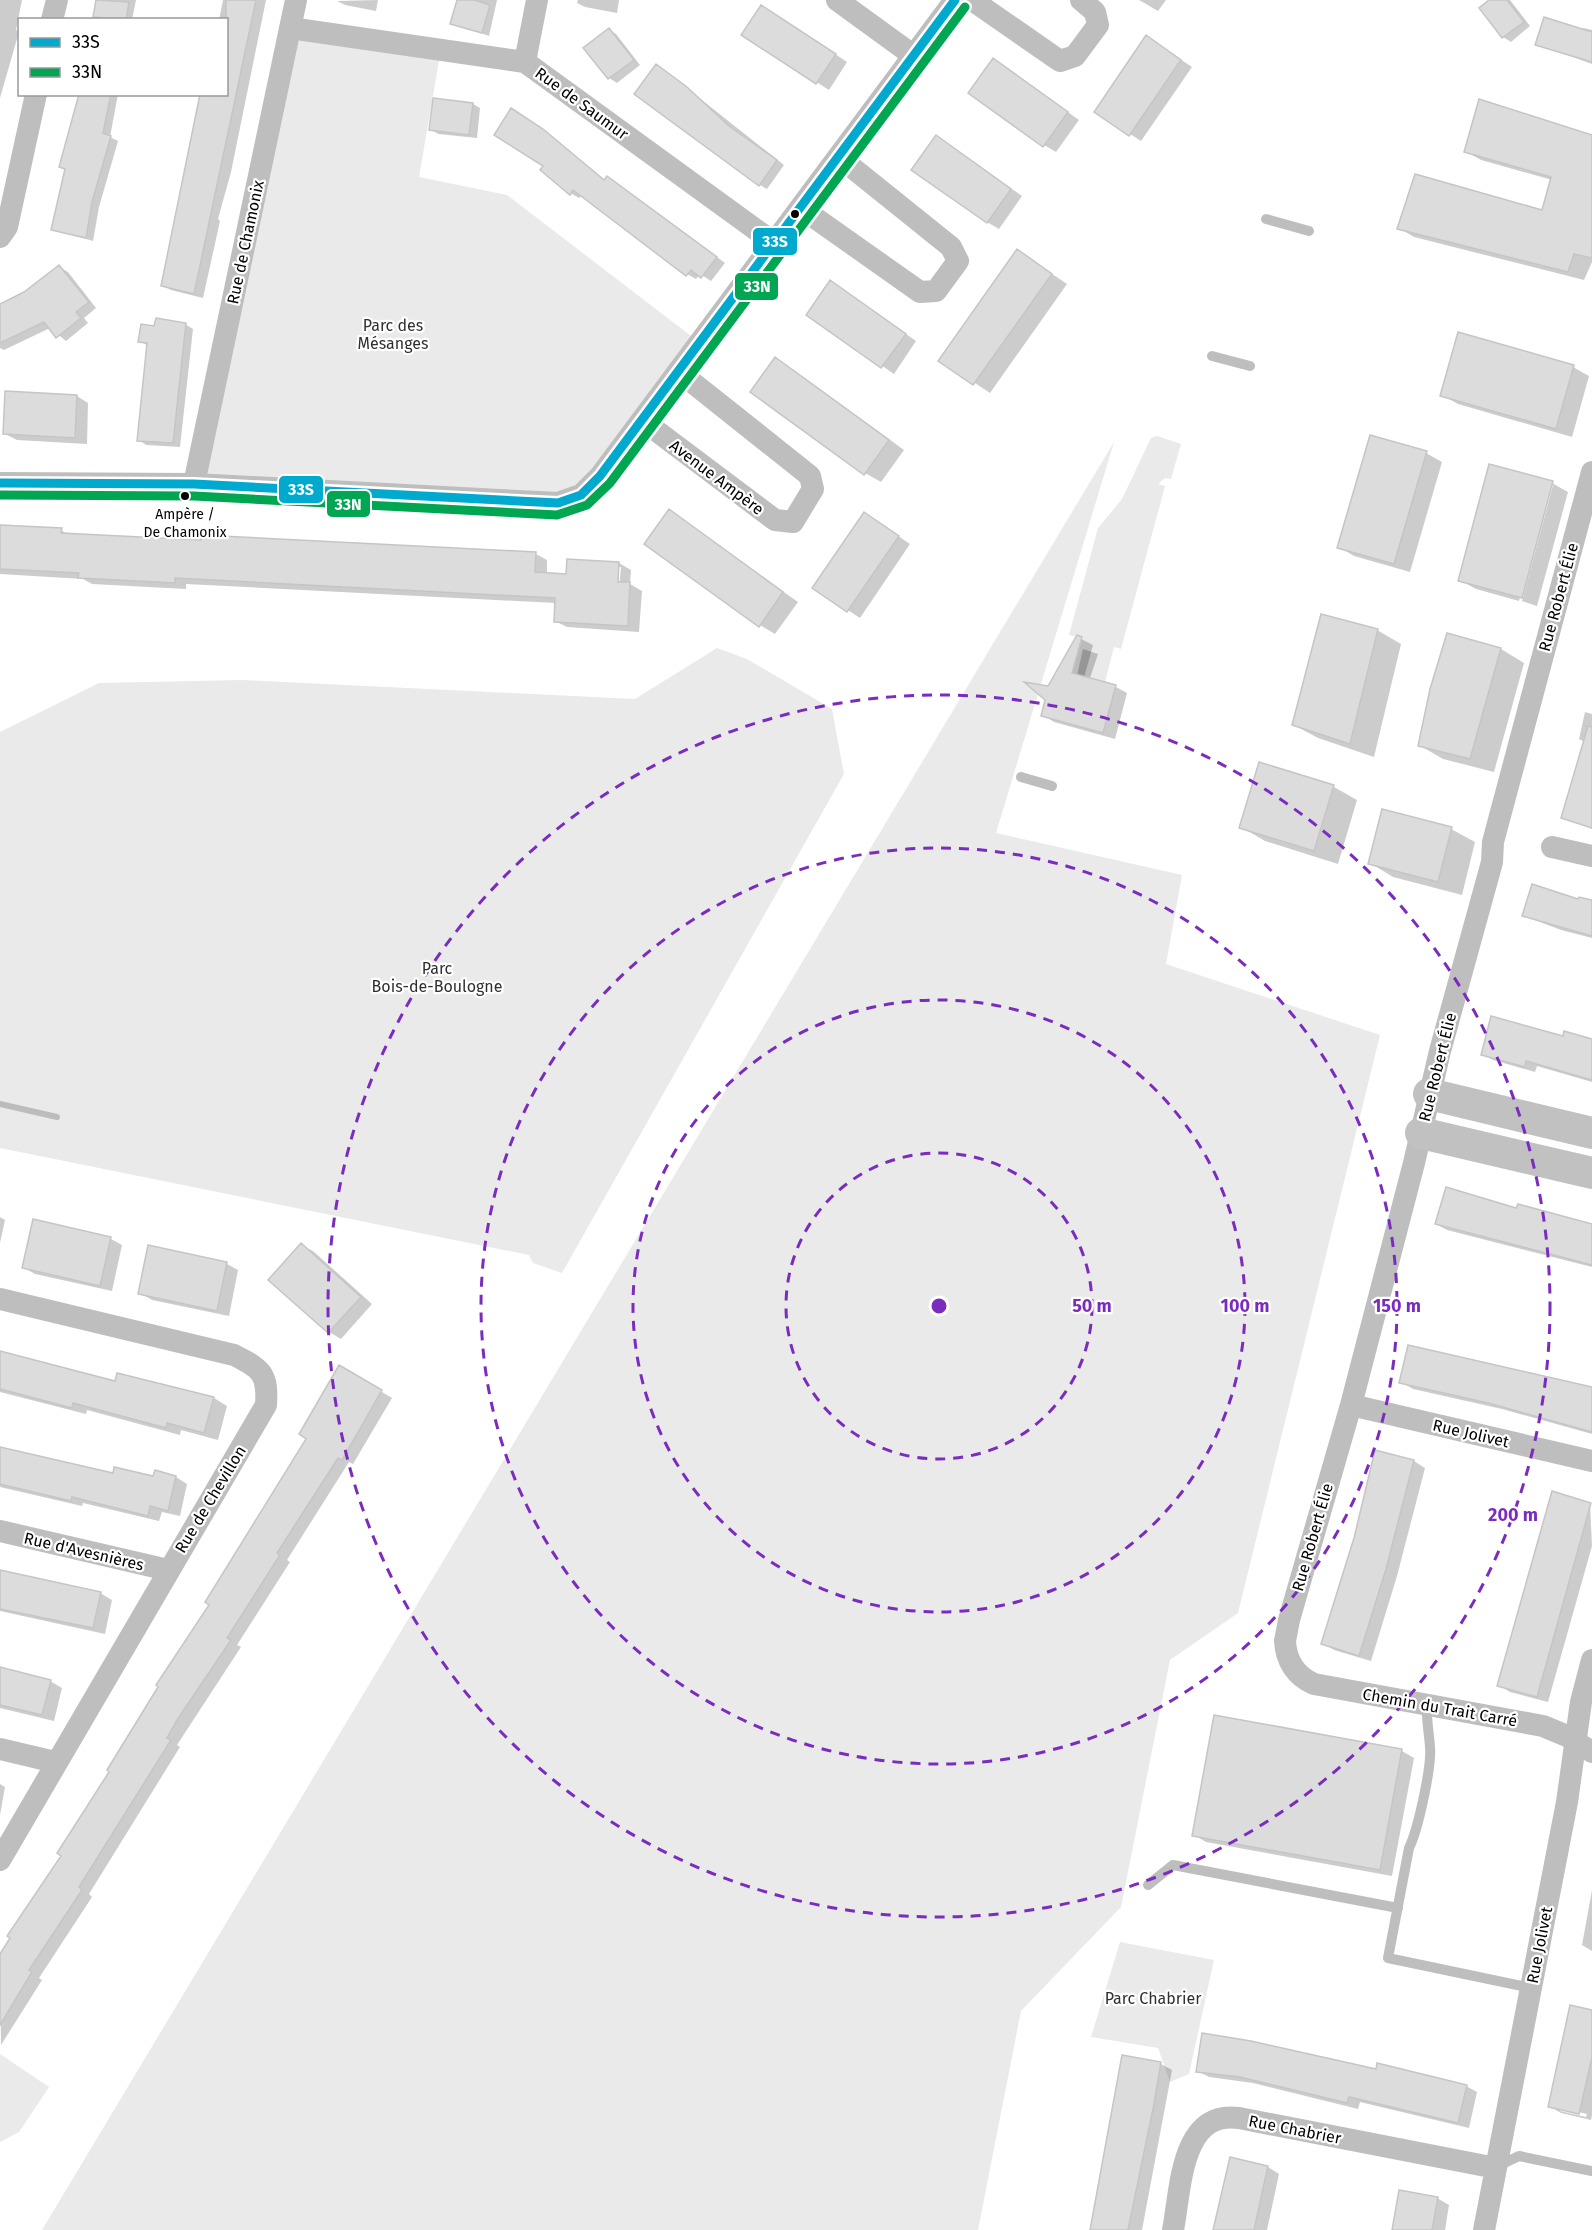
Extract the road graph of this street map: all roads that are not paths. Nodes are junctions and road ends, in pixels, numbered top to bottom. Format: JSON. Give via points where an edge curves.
{"nodes":[{"id":1,"x":57,"y":0,"type":"edge"},
{"id":2,"x":296,"y":0,"type":"edge"},
{"id":3,"x":537,"y":0,"type":"edge"},
{"id":4,"x":837,"y":0,"type":"edge"},
{"id":5,"x":955,"y":0,"type":"edge"},
{"id":6,"x":972,"y":0,"type":"edge"},
{"id":7,"x":1081,"y":0,"type":"edge"},
{"id":8,"x":52,"y":18,"type":"edge"},
{"id":9,"x":290,"y":28,"type":"junction"},
{"id":10,"x":914,"y":56,"type":"junction"},
{"id":11,"x":525,"y":62,"type":"junction"},
{"id":12,"x":36,"y":96,"type":"edge"},
{"id":13,"x":839,"y":157,"type":"junction"},
{"id":14,"x":801,"y":208,"type":"junction"},
{"id":15,"x":1266,"y":219,"type":"dead end"},
{"id":16,"x":1309,"y":231,"type":"dead end"},
{"id":17,"x":0,"y":237,"type":"edge"},
{"id":18,"x":773,"y":242,"type":"junction"},
{"id":19,"x":1212,"y":356,"type":"dead end"},
{"id":20,"x":1250,"y":366,"type":"dead end"},
{"id":21,"x":678,"y":371,"type":"junction"},
{"id":22,"x":642,"y":420,"type":"junction"},
{"id":23,"x":1592,"y":472,"type":"edge"},
{"id":24,"x":0,"y":483,"type":"edge"},
{"id":25,"x":194,"y":484,"type":"junction"},
{"id":26,"x":1021,"y":777,"type":"dead end"},
{"id":27,"x":1052,"y":786,"type":"dead end"},
{"id":28,"x":1552,"y":847,"type":"dead end"},
{"id":29,"x":1592,"y":856,"type":"edge"},
{"id":30,"x":1429,"y":1094,"type":"junction"},
{"id":31,"x":1421,"y":1133,"type":"junction"},
{"id":32,"x":1592,"y":1133,"type":"edge"},
{"id":33,"x":1592,"y":1173,"type":"edge"},
{"id":34,"x":0,"y":1299,"type":"edge"},
{"id":35,"x":1351,"y":1405,"type":"junction"},
{"id":36,"x":1592,"y":1461,"type":"edge"},
{"id":37,"x":0,"y":1531,"type":"edge"},
{"id":38,"x":168,"y":1570,"type":"junction"},
{"id":39,"x":1592,"y":1660,"type":"edge"},
{"id":40,"x":1290,"y":1662,"type":"joint"},
{"id":41,"x":1427,"y":1704,"type":"junction"},
{"id":42,"x":1584,"y":1747,"type":"edge"},
{"id":43,"x":0,"y":1749,"type":"edge"},
{"id":44,"x":55,"y":1762,"type":"junction"},
{"id":45,"x":0,"y":1860,"type":"edge"},
{"id":46,"x":1148,"y":1885,"type":"dead end"},
{"id":47,"x":1398,"y":1908,"type":"junction"},
{"id":48,"x":1531,"y":1988,"type":"junction"},
{"id":49,"x":1496,"y":2168,"type":"junction"},
{"id":50,"x":1592,"y":2171,"type":"edge"},
{"id":51,"x":1173,"y":2230,"type":"edge"},
{"id":52,"x":1484,"y":2230,"type":"edge"}],
"edges":[{"from":1,"to":8,"type":"street"},
{"from":2,"to":9,"type":"street","name":"Rue de Chamonix"},
{"from":3,"to":11,"type":"street"},
{"from":4,"to":10,"type":"street"},
{"from":5,"to":10,"type":"street"},
{"from":6,"to":7,"type":"street","via":[[1060,61],[1075,56],[1098,25],[1095,12]]},
{"from":9,"to":11,"type":"street","name":"Rue de Saumur"},
{"from":9,"to":25,"type":"street","name":"Rue de Chamonix"},
{"from":10,"to":13,"type":"street"},
{"from":11,"to":18,"type":"street","name":"Rue de Saumur"},
{"from":12,"to":17,"type":"street","via":[[7,227]]},
{"from":13,"to":14,"type":"street"},
{"from":13,"to":14,"type":"street","via":[[951,247],[958,261],[936,291],[920,292]]},
{"from":14,"to":18,"type":"street"},
{"from":15,"to":16,"type":"lane"},
{"from":18,"to":21,"type":"street"},
{"from":19,"to":20,"type":"lane"},
{"from":21,"to":22,"type":"street"},
{"from":21,"to":22,"type":"street","name":"Avenue Ampère","via":[[810,476],[813,489],[793,522],[775,520]]},
{"from":22,"to":25,"type":"street","via":[[581,495],[558,503]]},
{"from":23,"to":30,"type":"street","name":"Rue Robert Élie"},
{"from":24,"to":25,"type":"street"},
{"from":26,"to":27,"type":"lane"},
{"from":28,"to":29,"type":"street"},
{"from":30,"to":31,"type":"street","name":"Rue Robert Élie"},
{"from":30,"to":32,"type":"street"},
{"from":31,"to":33,"type":"street"},
{"from":31,"to":35,"type":"street","name":"Rue Robert Élie"},
{"from":34,"to":38,"type":"street","name":"Rue de Chevillon","via":[[234,1355],[257,1366],[267,1383],[266,1405]]},
{"from":35,"to":36,"type":"street","name":"Rue Jolivet"},
{"from":35,"to":40,"type":"street","name":"Rue Robert Élie","via":[[1287,1628],[1285,1647]]},
{"from":37,"to":38,"type":"street","name":"Rue d'Avesnières"},
{"from":38,"to":44,"type":"street","name":"Rue de Chevillon"},
{"from":39,"to":42,"type":"street","name":"Rue Jolivet","via":[[1581,1702]]},
{"from":40,"to":41,"type":"street","name":"Chemin du Trait Carré","via":[[1303,1678],[1314,1684]]},
{"from":41,"to":42,"type":"street","name":"Chemin du Trait Carré","via":[[1543,1726]]},
{"from":41,"to":47,"type":"lane","via":[[1431,1749]]},
{"from":42,"to":48,"type":"street","name":"Rue Jolivet","via":[[1567,1802]]},
{"from":43,"to":44,"type":"street"},
{"from":44,"to":45,"type":"street","name":"Rue de Chevillon"},
{"from":46,"to":47,"type":"lane","via":[[1173,1865]]},
{"from":47,"to":48,"type":"lane","via":[[1388,1958]]},
{"from":48,"to":49,"type":"street","name":"Rue Jolivet"},
{"from":49,"to":50,"type":"lane","via":[[1519,2156]]},
{"from":49,"to":51,"type":"street","name":"Rue Chabrier","via":[[1239,2118],[1219,2119],[1201,2128],[1190,2145]]},
{"from":49,"to":52,"type":"street","name":"Rue Jolivet"}]}
